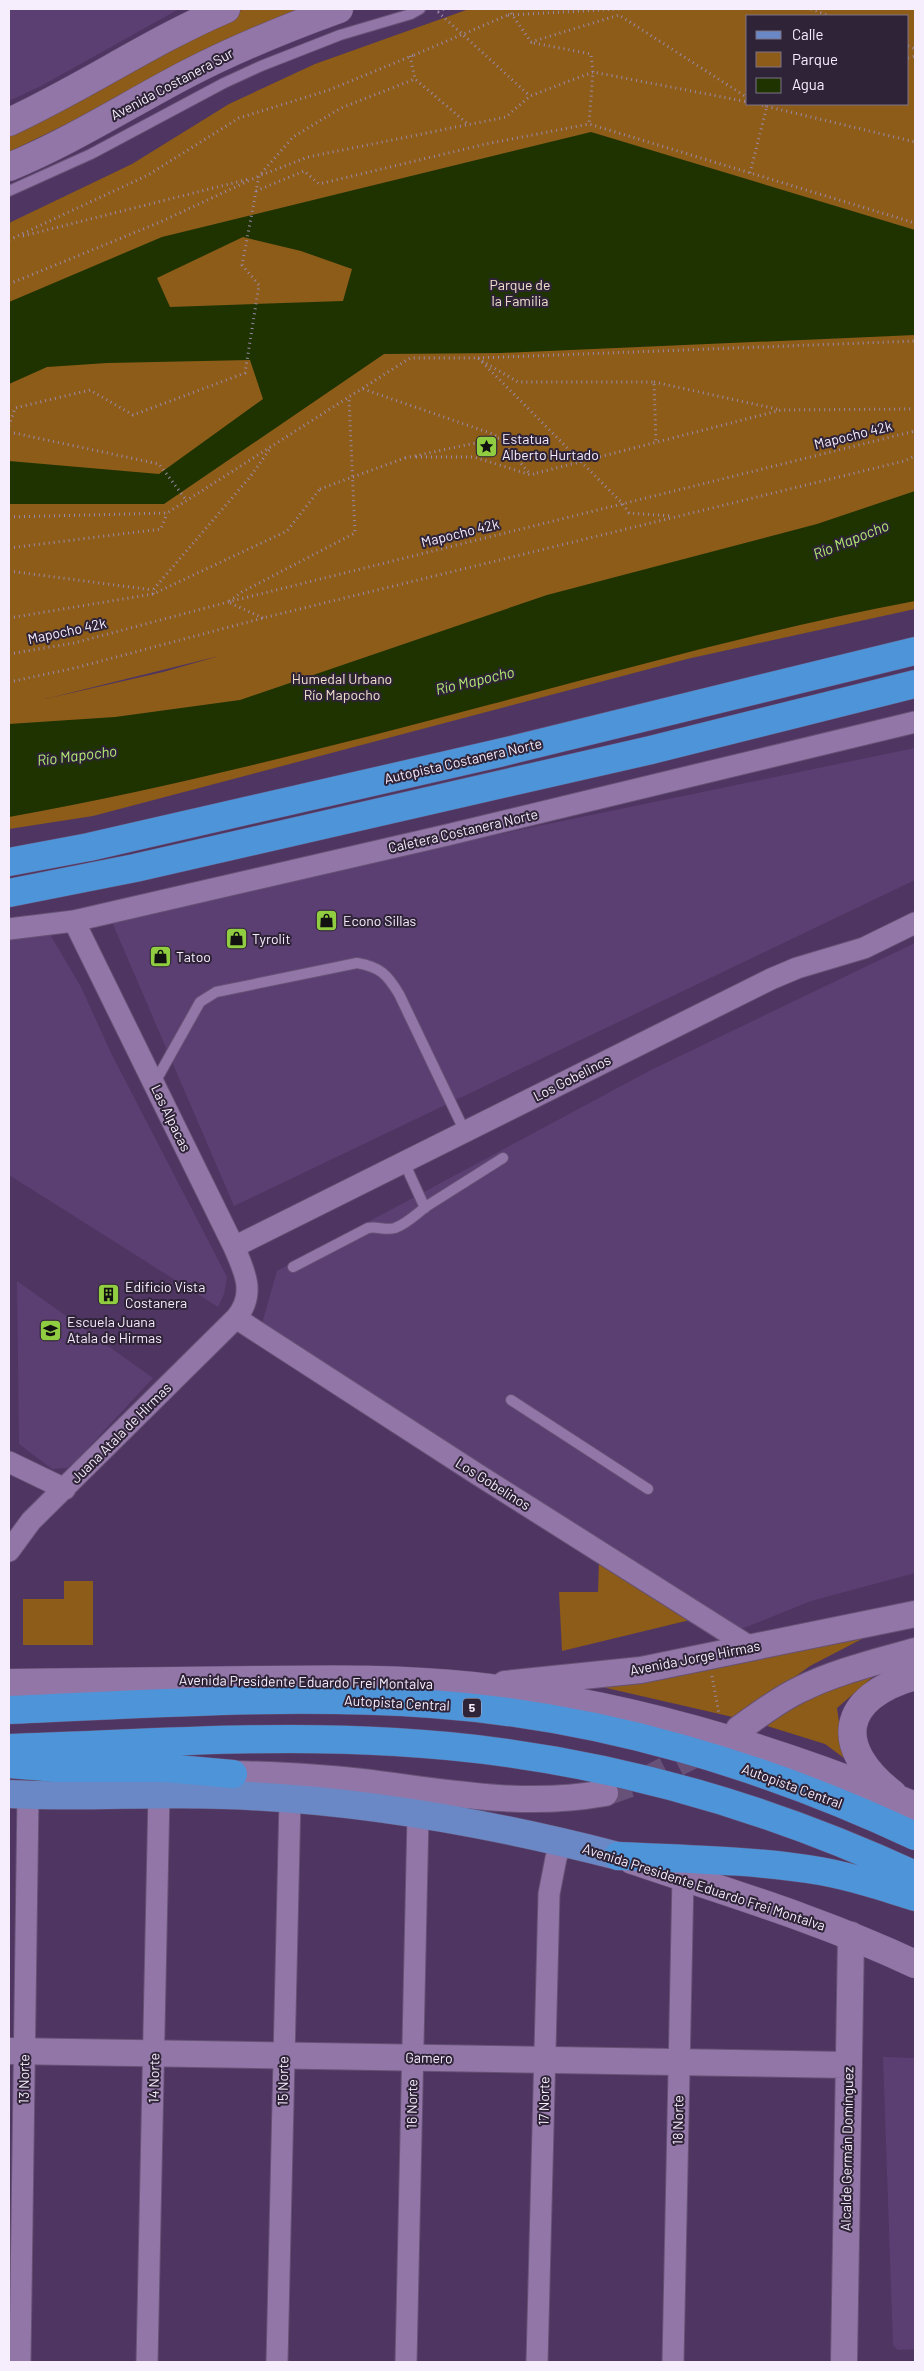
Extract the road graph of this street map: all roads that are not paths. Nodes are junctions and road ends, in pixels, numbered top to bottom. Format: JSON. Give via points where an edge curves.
{"nodes":[{"id":1,"x":226,"y":9,"type":"edge"},
{"id":2,"x":339,"y":9,"type":"edge"},
{"id":3,"x":420,"y":9,"type":"edge"},
{"id":4,"x":9,"y":122,"type":"edge"},
{"id":5,"x":9,"y":167,"type":"edge"},
{"id":6,"x":9,"y":191,"type":"edge"},
{"id":7,"x":915,"y":651,"type":"edge"},
{"id":8,"x":915,"y":684,"type":"edge"},
{"id":9,"x":915,"y":722,"type":"edge"},
{"id":10,"x":9,"y":862,"type":"edge"},
{"id":11,"x":9,"y":893,"type":"edge"},
{"id":12,"x":74,"y":920,"type":"junction"},
{"id":13,"x":915,"y":923,"type":"edge"},
{"id":14,"x":9,"y":929,"type":"edge"},
{"id":15,"x":154,"y":1084,"type":"junction"},
{"id":16,"x":465,"y":1132,"type":"junction"},
{"id":17,"x":504,"y":1158,"type":"dead end"},
{"id":18,"x":404,"y":1162,"type":"junction"},
{"id":19,"x":425,"y":1208,"type":"junction"},
{"id":20,"x":234,"y":1247,"type":"junction"},
{"id":21,"x":293,"y":1267,"type":"dead end"},
{"id":22,"x":236,"y":1318,"type":"junction"},
{"id":23,"x":511,"y":1400,"type":"dead end"},
{"id":24,"x":9,"y":1462,"type":"edge"},
{"id":25,"x":65,"y":1489,"type":"junction"},
{"id":26,"x":648,"y":1489,"type":"dead end"},
{"id":27,"x":9,"y":1551,"type":"edge"},
{"id":28,"x":915,"y":1614,"type":"edge"},
{"id":29,"x":752,"y":1648,"type":"junction"},
{"id":30,"x":915,"y":1651,"type":"edge"},
{"id":31,"x":915,"y":1676,"type":"edge"},
{"id":32,"x":9,"y":1683,"type":"edge"},
{"id":33,"x":473,"y":1686,"type":"junction"},
{"id":34,"x":9,"y":1710,"type":"edge"},
{"id":35,"x":732,"y":1734,"type":"junction"},
{"id":36,"x":9,"y":1748,"type":"edge"},
{"id":37,"x":9,"y":1764,"type":"edge"},
{"id":38,"x":233,"y":1774,"type":"junction"},
{"id":39,"x":15,"y":1792,"type":"edge"},
{"id":40,"x":605,"y":1793,"type":"tunnel mouth"},
{"id":41,"x":159,"y":1794,"type":"junction"},
{"id":42,"x":290,"y":1799,"type":"junction"},
{"id":43,"x":909,"y":1804,"type":"edge"},
{"id":44,"x":418,"y":1815,"type":"junction"},
{"id":45,"x":915,"y":1836,"type":"edge"},
{"id":46,"x":562,"y":1842,"type":"junction"},
{"id":47,"x":618,"y":1856,"type":"junction"},
{"id":48,"x":915,"y":1875,"type":"edge"},
{"id":49,"x":682,"y":1877,"type":"junction"},
{"id":50,"x":915,"y":1898,"type":"edge"},
{"id":51,"x":851,"y":1935,"type":"junction"},
{"id":52,"x":915,"y":1964,"type":"edge"},
{"id":53,"x":17,"y":2051,"type":"edge"},
{"id":54,"x":154,"y":2053,"type":"junction"},
{"id":55,"x":284,"y":2056,"type":"junction"},
{"id":56,"x":413,"y":2058,"type":"junction"},
{"id":57,"x":544,"y":2060,"type":"junction"},
{"id":58,"x":679,"y":2062,"type":"junction"},
{"id":59,"x":849,"y":2065,"type":"junction"},
{"id":60,"x":20,"y":2362,"type":"edge"},
{"id":61,"x":148,"y":2362,"type":"edge"},
{"id":62,"x":276,"y":2362,"type":"edge"},
{"id":63,"x":406,"y":2362,"type":"edge"},
{"id":64,"x":537,"y":2362,"type":"edge"},
{"id":65,"x":673,"y":2362,"type":"edge"},
{"id":66,"x":844,"y":2362,"type":"edge"}],
"edges":[{"from":1,"to":4,"type":"main road","via":[[129,58],[50,104]]},
{"from":2,"to":5,"type":"main road","name":"Avenida Costanera Sur","via":[[298,23],[222,57]]},
{"from":3,"to":6,"type":"lane","via":[[340,35],[261,66],[91,154]]},
{"from":7,"to":10,"type":"highway","name":"Autopista Costanera Norte","via":[[508,750],[89,847]]},
{"from":8,"to":11,"type":"highway","via":[[651,750],[135,868]]},
{"from":9,"to":12,"type":"street","name":"Caletera Costanera Norte","via":[[447,835]]},
{"from":12,"to":14,"type":"street","name":"Caletera Costanera Norte"},
{"from":12,"to":15,"type":"street","name":"Las Alpacas"},
{"from":13,"to":16,"type":"street","name":"Los Gobelinos","via":[[864,948],[772,978]]},
{"from":15,"to":16,"type":"lane","via":[[200,1002],[216,992],[357,963],[374,966],[389,977]]},
{"from":15,"to":20,"type":"street","name":"Las Alpacas"},
{"from":16,"to":18,"type":"street","name":"Los Gobelinos"},
{"from":17,"to":19,"type":"lane"},
{"from":18,"to":19,"type":"lane"},
{"from":18,"to":20,"type":"street","name":"Los Gobelinos"},
{"from":19,"to":21,"type":"lane","via":[[408,1222],[392,1229],[368,1228]]},
{"from":20,"to":22,"type":"street","name":"Las Alpacas","via":[[248,1288],[246,1304]]},
{"from":22,"to":25,"type":"street","name":"Juana Atala de Hirmas"},
{"from":22,"to":29,"type":"street","name":"Los Gobelinos"},
{"from":23,"to":26,"type":"lane"},
{"from":24,"to":25,"type":"street"},
{"from":25,"to":27,"type":"street","name":"Juana Atala de Hirmas","via":[[26,1527]]},
{"from":28,"to":29,"type":"street","name":"Avenida Jorge Hirmas"},
{"from":29,"to":33,"type":"street","name":"Avenida Jorge Hirmas","via":[[610,1674]]},
{"from":30,"to":35,"type":"street","via":[[824,1678],[792,1694]]},
{"from":31,"to":43,"type":"main road","via":[[888,1685],[870,1696],[856,1714],[852,1730],[860,1758],[876,1778]]},
{"from":32,"to":33,"type":"main road","name":"Avenida Presidente Eduardo Frei Montalva","via":[[334,1679]]},
{"from":33,"to":35,"type":"main road","name":"Avenida Presidente Eduardo Frei Montalva"},
{"from":34,"to":45,"type":"highway","name":"Autopista Central","number":"5","via":[[318,1700],[434,1704],[510,1713],[594,1727],[693,1752],[795,1786]]},
{"from":35,"to":43,"type":"main road","name":"Avenida Presidente Eduardo Frei Montalva"},
{"from":36,"to":48,"type":"highway","via":[[346,1739],[500,1751],[602,1769],[704,1794],[791,1823]]},
{"from":37,"to":38,"type":"highway","via":[[57,1768],[166,1768]]},
{"from":38,"to":39,"type":"main road"},
{"from":38,"to":40,"type":"street","via":[[342,1780],[511,1800],[555,1800]]},
{"from":39,"to":41,"type":"main road","name":"Avenida Presidente Eduardo Frei Montalva"},
{"from":39,"to":53,"type":"street","name":"13 Norte"},
{"from":41,"to":42,"type":"main road","name":"Avenida Presidente Eduardo Frei Montalva"},
{"from":41,"to":54,"type":"street","name":"14 Norte"},
{"from":42,"to":44,"type":"main road","name":"Avenida Presidente Eduardo Frei Montalva"},
{"from":42,"to":55,"type":"street","name":"15 Norte"},
{"from":44,"to":46,"type":"main road","name":"Avenida Presidente Eduardo Frei Montalva"},
{"from":44,"to":56,"type":"street","name":"16 Norte"},
{"from":46,"to":47,"type":"main road","name":"Avenida Presidente Eduardo Frei Montalva"},
{"from":46,"to":57,"type":"street","name":"17 Norte","via":[[548,1894]]},
{"from":47,"to":49,"type":"main road","name":"Avenida Presidente Eduardo Frei Montalva"},
{"from":47,"to":50,"type":"highway","via":[[734,1862],[820,1871],[876,1884]]},
{"from":49,"to":51,"type":"main road","name":"Avenida Presidente Eduardo Frei Montalva"},
{"from":49,"to":58,"type":"street","name":"18 Norte"},
{"from":51,"to":52,"type":"main road","name":"Avenida Presidente Eduardo Frei Montalva"},
{"from":51,"to":59,"type":"street","name":"Alcalde Germán Domínguez"},
{"from":53,"to":54,"type":"street","name":"Gamero"},
{"from":53,"to":60,"type":"street","name":"13 Norte"},
{"from":54,"to":55,"type":"street","name":"Gamero"},
{"from":54,"to":61,"type":"street","name":"14 Norte"},
{"from":55,"to":56,"type":"street","name":"Gamero"},
{"from":55,"to":62,"type":"street","name":"15 Norte"},
{"from":56,"to":57,"type":"street","name":"Gamero"},
{"from":56,"to":63,"type":"street","name":"16 Norte"},
{"from":57,"to":58,"type":"street","name":"Gamero"},
{"from":57,"to":64,"type":"street","name":"17 Norte"},
{"from":58,"to":59,"type":"street","name":"Gamero"},
{"from":58,"to":65,"type":"street","name":"18 Norte"},
{"from":59,"to":66,"type":"street","name":"Alcalde Germán Domínguez"}]}
